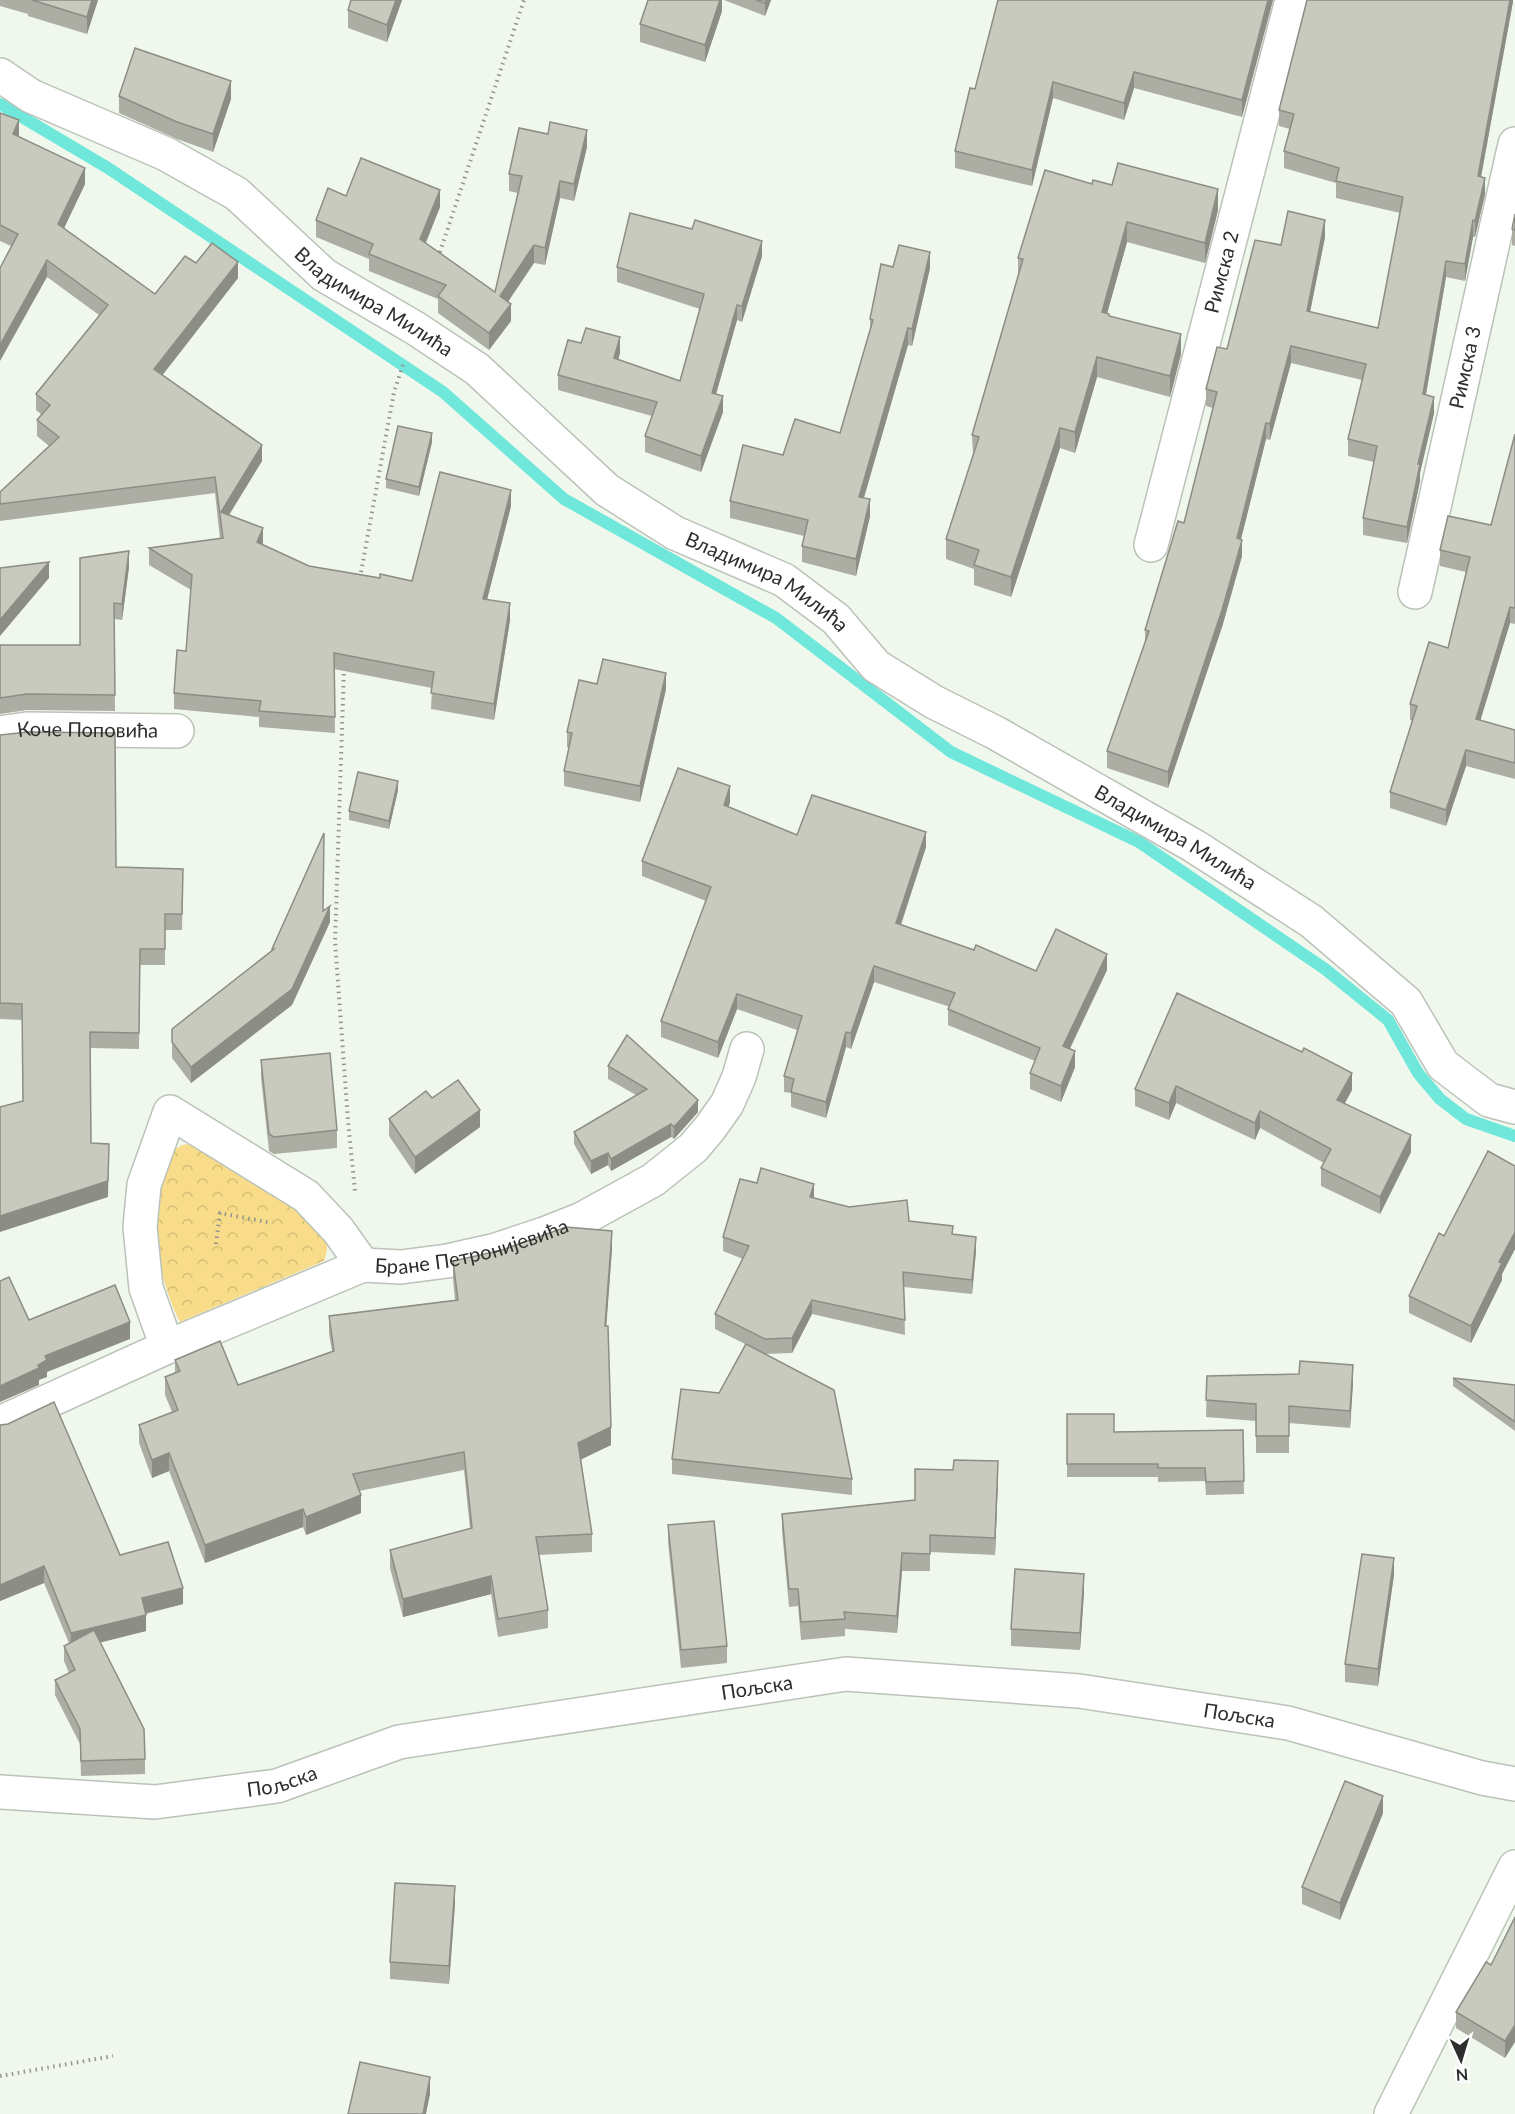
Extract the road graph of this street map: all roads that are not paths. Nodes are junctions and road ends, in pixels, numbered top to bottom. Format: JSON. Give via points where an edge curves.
{"nodes":[{"id":1,"x":1292,"y":0,"type":"edge"},
{"id":2,"x":0,"y":75,"type":"edge"},
{"id":3,"x":1515,"y":144,"type":"edge"},
{"id":4,"x":1151,"y":545,"type":"dead end"},
{"id":5,"x":1415,"y":592,"type":"dead end"},
{"id":6,"x":177,"y":731,"type":"dead end"},
{"id":7,"x":0,"y":734,"type":"edge"},
{"id":8,"x":747,"y":1049,"type":"dead end"},
{"id":9,"x":1515,"y":1107,"type":"edge"},
{"id":10,"x":363,"y":1265,"type":"junction"},
{"id":11,"x":168,"y":1347,"type":"junction"},
{"id":12,"x":0,"y":1423,"type":"edge"},
{"id":13,"x":1515,"y":1784,"type":"edge"},
{"id":14,"x":0,"y":1792,"type":"edge"},
{"id":15,"x":1515,"y":1867,"type":"edge"},
{"id":16,"x":1391,"y":2114,"type":"edge"}],
"edges":[{"from":1,"to":4,"type":"street","name":"Римска 2"},
{"from":2,"to":9,"type":"street","name":"Владимира Милића","via":[[31,96],[166,154],[237,194],[324,275],[477,369],[607,490],[675,533],[784,580],[836,619],[876,666],[1194,846],[1311,921],[1406,1002],[1443,1065],[1489,1100]]},
{"from":3,"to":5,"type":"street","name":"Римска 3"},
{"from":6,"to":7,"type":"street","name":"Коче Поповића","via":[[27,729]]},
{"from":8,"to":10,"type":"street","name":"Бране Петронијевића","via":[[727,1104],[693,1148],[674,1165],[618,1200],[554,1231],[496,1250],[401,1267]]},
{"from":10,"to":11,"type":"street","name":"Бране Петронијевића"},
{"from":10,"to":11,"type":"street","via":[[338,1230],[306,1196],[170,1112],[144,1185],[140,1227],[146,1288]]},
{"from":11,"to":12,"type":"street","name":"Бране Петронијевића"},
{"from":13,"to":14,"type":"street","name":"Пољска","via":[[1288,1723],[1079,1691],[846,1674],[399,1742],[277,1786],[154,1802]]},
{"from":15,"to":16,"type":"street"}]}
